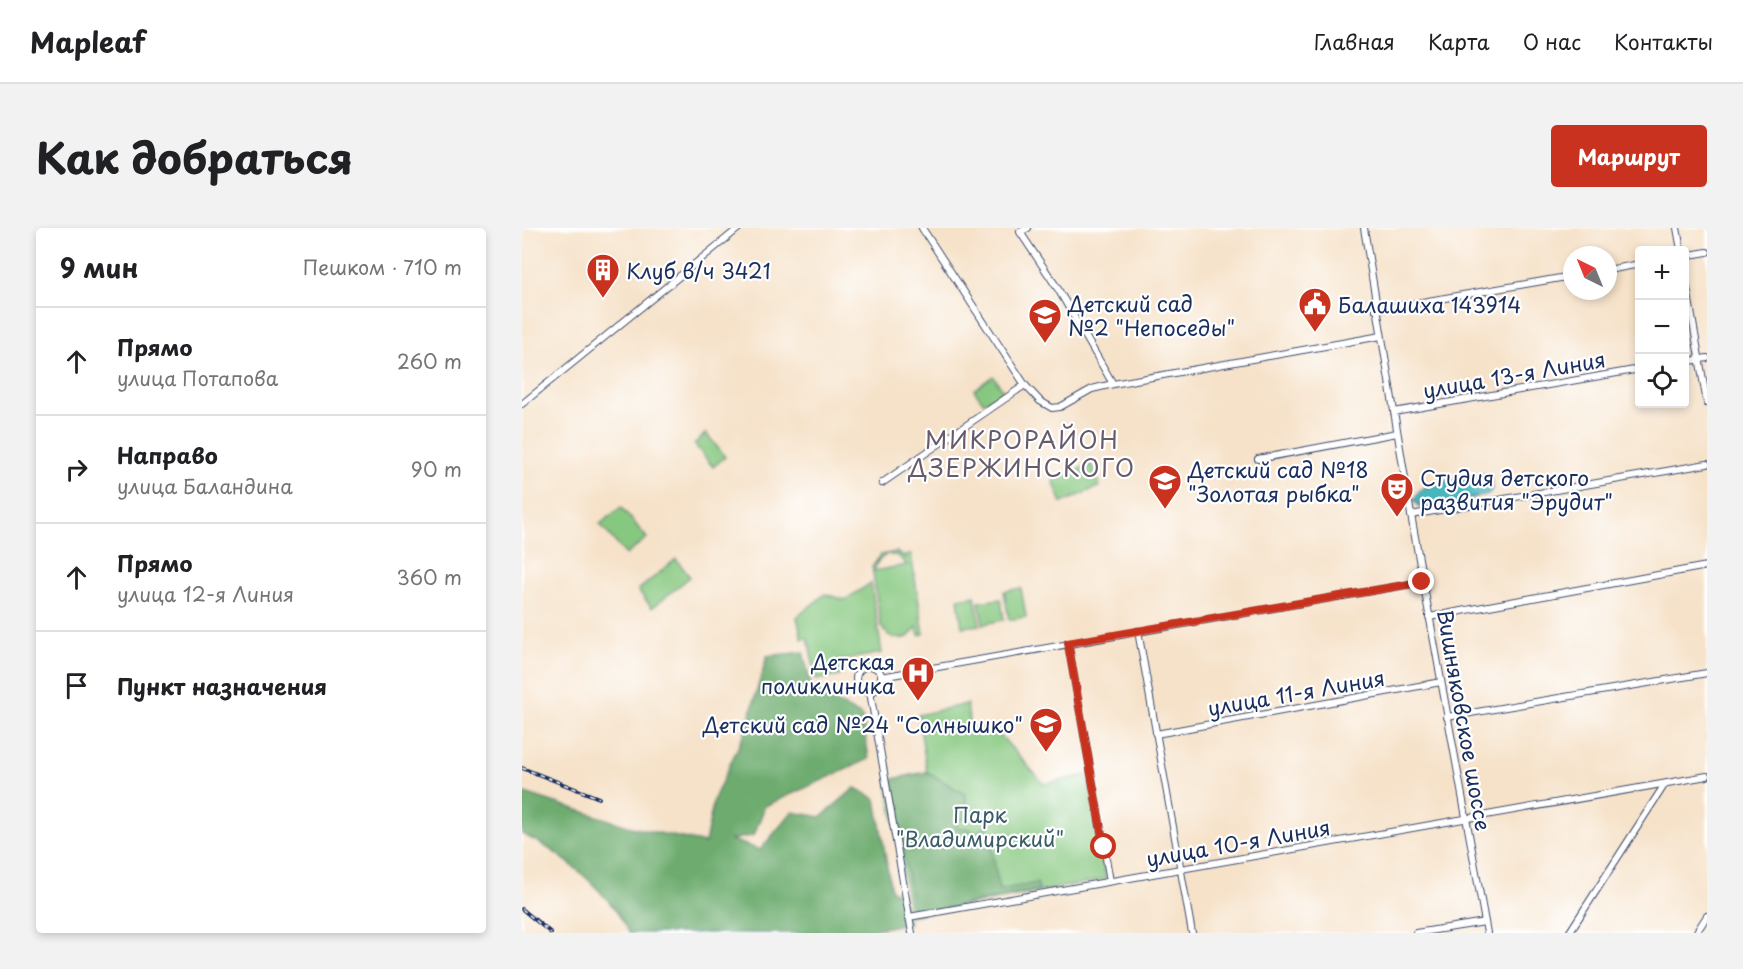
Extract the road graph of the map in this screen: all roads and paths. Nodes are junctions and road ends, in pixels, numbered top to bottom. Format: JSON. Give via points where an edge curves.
{"nodes":[{"id":1,"x":739,"y":228,"type":"edge"},
{"id":2,"x":922,"y":228,"type":"edge"},
{"id":3,"x":1028,"y":228,"type":"edge"},
{"id":4,"x":1364,"y":228,"type":"edge"},
{"id":5,"x":1677,"y":228,"type":"edge"},
{"id":6,"x":1680,"y":246,"type":"edge"},
{"id":7,"x":1707,"y":252,"type":"edge"},
{"id":8,"x":1689,"y":255,"type":"edge"},
{"id":9,"x":1635,"y":265,"type":"edge"},
{"id":10,"x":1617,"y":268,"type":"edge"},
{"id":11,"x":1563,"y":278,"type":"edge"},
{"id":12,"x":1689,"y":300,"type":"edge"},
{"id":13,"x":1376,"y":310,"type":"junction"},
{"id":14,"x":1381,"y":336,"type":"junction"},
{"id":15,"x":1707,"y":358,"type":"edge"},
{"id":16,"x":1699,"y":359,"type":"junction"},
{"id":17,"x":1689,"y":361,"type":"edge"},
{"id":18,"x":1635,"y":370,"type":"edge"},
{"id":19,"x":1113,"y":384,"type":"junction"},
{"id":20,"x":1025,"y":385,"type":"junction"},
{"id":21,"x":1707,"y":403,"type":"edge"},
{"id":22,"x":522,"y":404,"type":"edge"},
{"id":23,"x":1394,"y":412,"type":"junction"},
{"id":24,"x":1398,"y":434,"type":"junction"},
{"id":25,"x":1258,"y":459,"type":"dead end"},
{"id":26,"x":1707,"y":464,"type":"edge"},
{"id":27,"x":882,"y":483,"type":"dead end"},
{"id":28,"x":1411,"y":515,"type":"junction"},
{"id":29,"x":1707,"y":566,"type":"edge"},
{"id":30,"x":1423,"y":582,"type":"junction"},
{"id":31,"x":1429,"y":617,"type":"junction"},
{"id":32,"x":1138,"y":632,"type":"junction"},
{"id":33,"x":1068,"y":643,"type":"junction"},
{"id":34,"x":1707,"y":673,"type":"edge"},
{"id":35,"x":881,"y":677,"type":"junction"},
{"id":36,"x":1441,"y":682,"type":"junction"},
{"id":37,"x":870,"y":692,"type":"junction"},
{"id":38,"x":1448,"y":717,"type":"junction"},
{"id":39,"x":1156,"y":735,"type":"junction"},
{"id":40,"x":1707,"y":776,"type":"edge"},
{"id":41,"x":1665,"y":784,"type":"junction"},
{"id":42,"x":1466,"y":820,"type":"junction"},
{"id":43,"x":1180,"y":868,"type":"junction"},
{"id":44,"x":1110,"y":881,"type":"junction"},
{"id":45,"x":1707,"y":916,"type":"edge"},
{"id":46,"x":909,"y":917,"type":"junction"},
{"id":47,"x":1485,"y":922,"type":"junction"},
{"id":48,"x":912,"y":933,"type":"edge"},
{"id":49,"x":1192,"y":933,"type":"edge"},
{"id":50,"x":1416,"y":933,"type":"edge"},
{"id":51,"x":1487,"y":933,"type":"edge"},
{"id":52,"x":1569,"y":933,"type":"edge"},
{"id":53,"x":1696,"y":933,"type":"edge"}],
"edges":[{"from":1,"to":22,"type":"street"},
{"from":2,"to":20,"type":"street"},
{"from":3,"to":19,"type":"street","via":[[1020,232]]},
{"from":4,"to":13,"type":"street","name":"Вишняковское шоссе"},
{"from":5,"to":6,"type":"street"},
{"from":7,"to":8,"type":"street"},
{"from":9,"to":10,"type":"street"},
{"from":11,"to":13,"type":"street"},
{"from":12,"to":16,"type":"street"},
{"from":13,"to":14,"type":"street","name":"Вишняковское шоссе"},
{"from":14,"to":19,"type":"street"},
{"from":14,"to":23,"type":"street","name":"Вишняковское шоссе"},
{"from":15,"to":16,"type":"street"},
{"from":16,"to":17,"type":"street"},
{"from":16,"to":21,"type":"street"},
{"from":18,"to":23,"type":"street","name":"улица 13-я Линия"},
{"from":19,"to":20,"type":"street","via":[[1092,389],[1052,408]]},
{"from":20,"to":27,"type":"street"},
{"from":23,"to":24,"type":"street","name":"Вишняковское шоссе"},
{"from":24,"to":25,"type":"street"},
{"from":24,"to":28,"type":"street","name":"Вишняковское шоссе"},
{"from":26,"to":28,"type":"street"},
{"from":28,"to":30,"type":"street","name":"Вишняковское шоссе"},
{"from":29,"to":31,"type":"street"},
{"from":30,"to":31,"type":"street","name":"Вишняковское шоссе"},
{"from":30,"to":32,"type":"street"},
{"from":31,"to":36,"type":"street","name":"Вишняковское шоссе"},
{"from":32,"to":33,"type":"street"},
{"from":32,"to":39,"type":"street"},
{"from":33,"to":35,"type":"street"},
{"from":33,"to":44,"type":"street"},
{"from":34,"to":38,"type":"street"},
{"from":35,"to":37,"type":"street","via":[[878,689]]},
{"from":35,"to":37,"type":"street","via":[[877,669],[869,666],[858,672],[858,688]]},
{"from":36,"to":38,"type":"street","name":"Вишняковское шоссе"},
{"from":36,"to":39,"type":"street","name":"улица 11-я Линия"},
{"from":37,"to":46,"type":"street"},
{"from":38,"to":42,"type":"street","name":"Вишняковское шоссе"},
{"from":39,"to":43,"type":"street"},
{"from":40,"to":41,"type":"street","name":"улица 10-я Линия"},
{"from":41,"to":42,"type":"street","name":"улица 10-я Линия"},
{"from":41,"to":52,"type":"street"},
{"from":42,"to":43,"type":"street","name":"улица 10-я Линия"},
{"from":42,"to":47,"type":"street","name":"Вишняковское шоссе"},
{"from":43,"to":44,"type":"street","name":"улица 10-я Линия"},
{"from":43,"to":49,"type":"street"},
{"from":44,"to":46,"type":"street","name":"улица 10-я Линия"},
{"from":45,"to":53,"type":"street"},
{"from":46,"to":48,"type":"street"},
{"from":47,"to":50,"type":"street"},
{"from":47,"to":51,"type":"street","name":"Вишняковское шоссе"}]}
